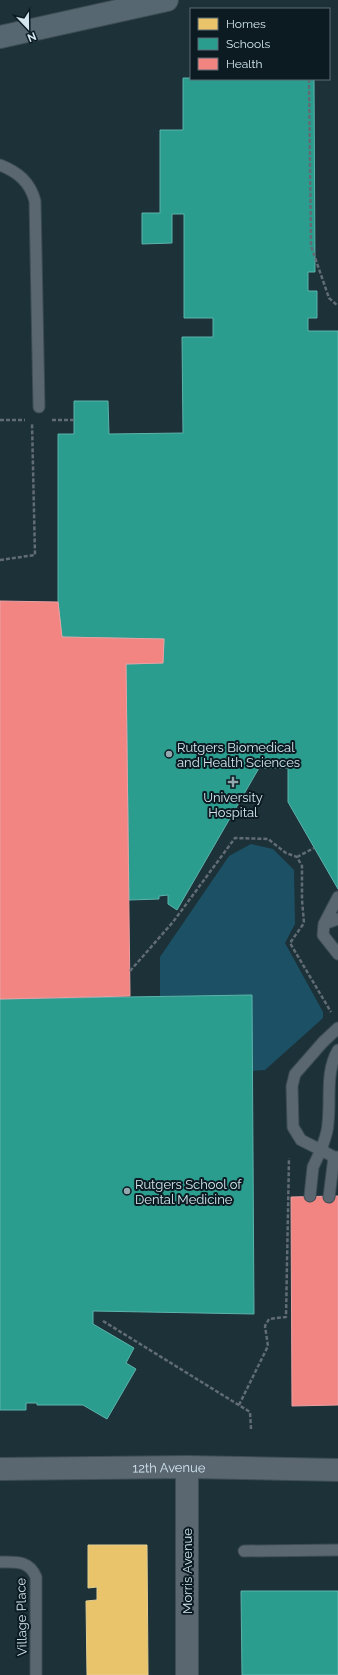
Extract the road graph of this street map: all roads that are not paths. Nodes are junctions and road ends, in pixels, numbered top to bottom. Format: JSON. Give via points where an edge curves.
{"nodes":[{"id":1,"x":167,"y":0,"type":"edge"},
{"id":2,"x":0,"y":37,"type":"edge"},
{"id":3,"x":0,"y":165,"type":"edge"},
{"id":4,"x":39,"y":407,"type":"dead end"},
{"id":5,"x":338,"y":897,"type":"edge"},
{"id":6,"x":338,"y":919,"type":"edge"},
{"id":7,"x":324,"y":924,"type":"junction"},
{"id":8,"x":338,"y":954,"type":"edge"},
{"id":9,"x":338,"y":1028,"type":"edge"},
{"id":10,"x":338,"y":1050,"type":"edge"},
{"id":11,"x":321,"y":1150,"type":"junction"},
{"id":12,"x":336,"y":1157,"type":"edge"},
{"id":13,"x":310,"y":1196,"type":"dead end"},
{"id":14,"x":329,"y":1196,"type":"dead end"},
{"id":15,"x":187,"y":1468,"type":"junction"},
{"id":16,"x":0,"y":1470,"type":"edge"},
{"id":17,"x":338,"y":1470,"type":"edge"},
{"id":18,"x":338,"y":1550,"type":"edge"},
{"id":19,"x":244,"y":1551,"type":"dead end"},
{"id":20,"x":0,"y":1562,"type":"edge"},
{"id":21,"x":36,"y":1675,"type":"edge"},
{"id":22,"x":187,"y":1675,"type":"edge"}],
"edges":[{"from":1,"to":2,"type":"main road"},
{"from":3,"to":4,"type":"lane","via":[[24,179],[35,201]]},
{"from":5,"to":7,"type":"lane"},
{"from":6,"to":7,"type":"lane"},
{"from":7,"to":8,"type":"lane","via":[[323,935]]},
{"from":9,"to":11,"type":"lane","via":[[296,1074],[292,1086],[293,1127],[301,1140]]},
{"from":10,"to":11,"type":"lane","via":[[333,1059],[329,1078],[328,1124]]},
{"from":11,"to":12,"type":"lane"},
{"from":11,"to":13,"type":"lane","via":[[313,1167]]},
{"from":12,"to":14,"type":"lane"},
{"from":15,"to":16,"type":"street","name":"12th Avenue"},
{"from":15,"to":17,"type":"street","name":"12th Avenue"},
{"from":15,"to":22,"type":"street","name":"Morris Avenue"},
{"from":18,"to":19,"type":"lane"},
{"from":20,"to":21,"type":"lane","name":"Village Place","via":[[25,1564],[36,1576]]}]}
